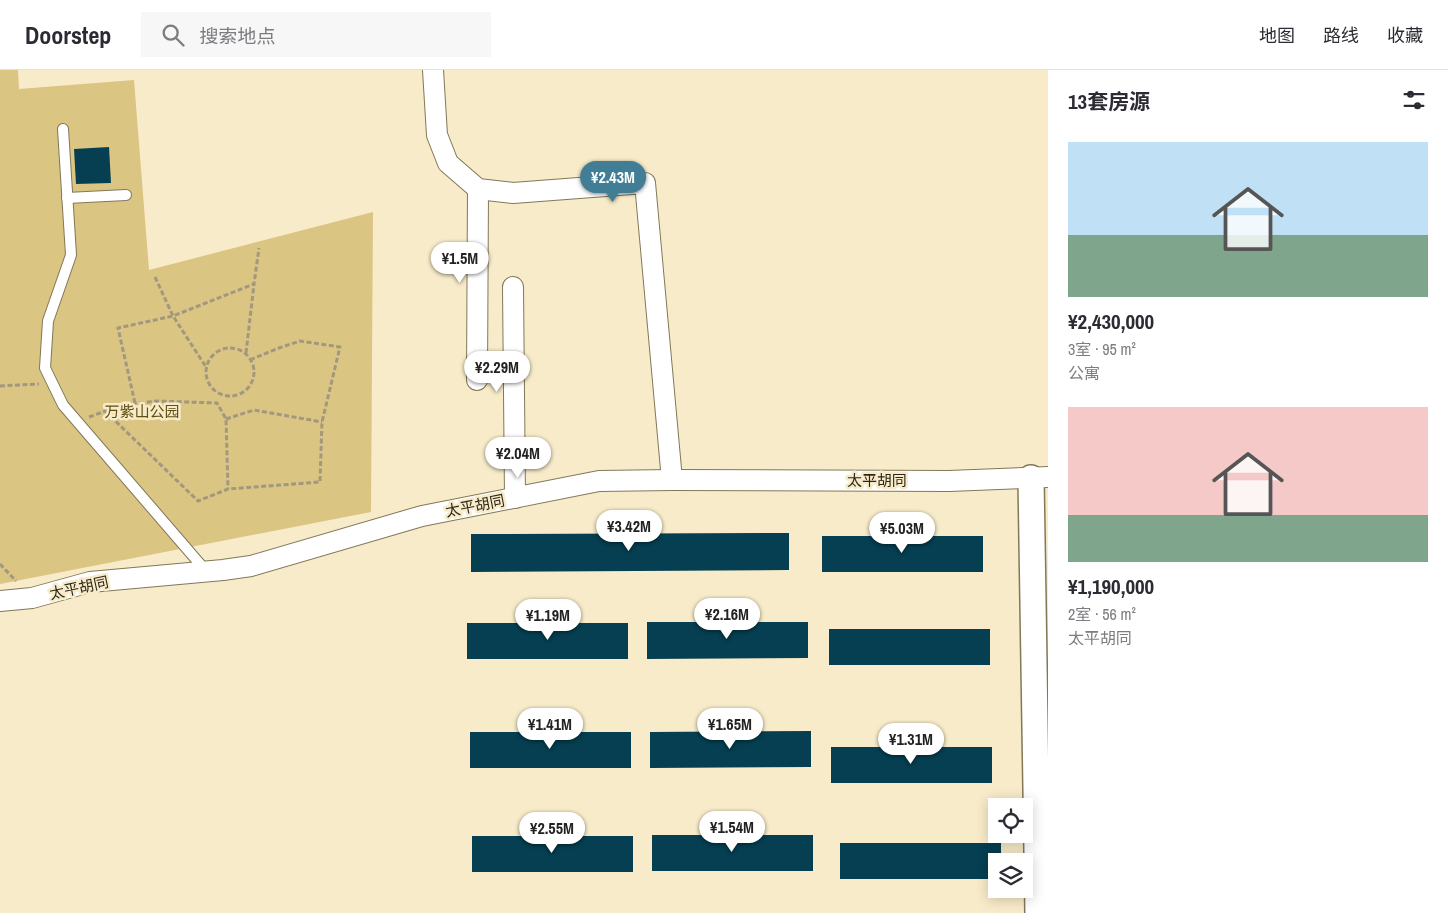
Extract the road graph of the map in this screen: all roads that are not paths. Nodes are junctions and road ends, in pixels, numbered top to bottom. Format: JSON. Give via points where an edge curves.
{"nodes":[{"id":1,"x":433,"y":70,"type":"edge"},
{"id":2,"x":63,"y":129,"type":"dead end"},
{"id":3,"x":478,"y":189,"type":"junction"},
{"id":4,"x":126,"y":196,"type":"dead end"},
{"id":5,"x":67,"y":198,"type":"junction"},
{"id":6,"x":513,"y":287,"type":"dead end"},
{"id":7,"x":477,"y":380,"type":"dead end"},
{"id":8,"x":1039,"y":478,"type":"edge"},
{"id":9,"x":672,"y":480,"type":"junction"},
{"id":10,"x":515,"y":498,"type":"junction"},
{"id":11,"x":207,"y":572,"type":"junction"},
{"id":12,"x":0,"y":601,"type":"edge"},
{"id":13,"x":1038,"y":913,"type":"edge"}],
"edges":[{"from":1,"to":3,"type":"street","via":[[437,135],[448,163]]},
{"from":2,"to":5,"type":"lane"},
{"from":3,"to":7,"type":"street"},
{"from":3,"to":9,"type":"street","via":[[513,192],[645,183]]},
{"from":4,"to":5,"type":"lane"},
{"from":5,"to":11,"type":"lane","via":[[71,255],[48,321],[45,368],[63,405]]},
{"from":6,"to":10,"type":"street"},
{"from":8,"to":9,"type":"street","name":"太平胡同","via":[[948,481]]},
{"from":8,"to":13,"type":"street"},
{"from":9,"to":10,"type":"street","name":"太平胡同","via":[[599,482]]},
{"from":10,"to":11,"type":"street","name":"太平胡同","via":[[422,516],[251,566]]},
{"from":11,"to":12,"type":"street","name":"太平胡同","via":[[90,582],[32,598]]}]}
